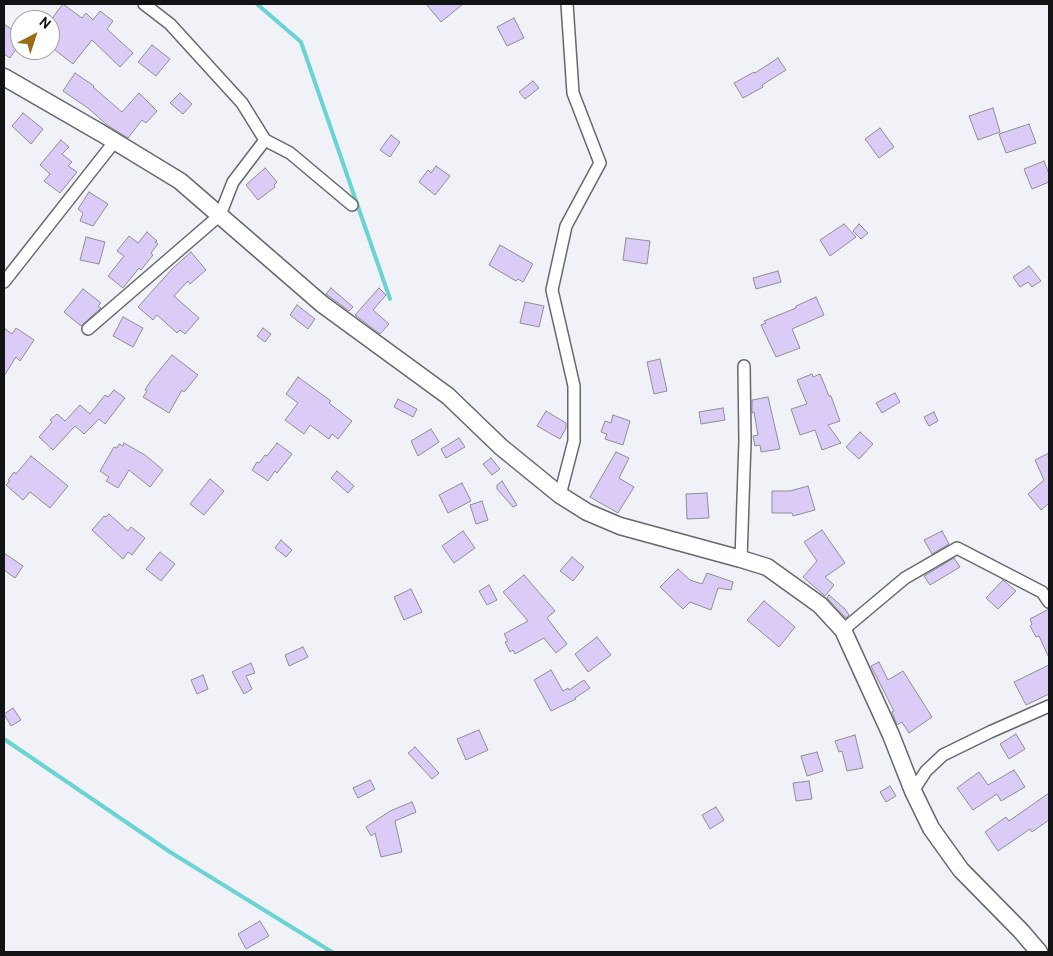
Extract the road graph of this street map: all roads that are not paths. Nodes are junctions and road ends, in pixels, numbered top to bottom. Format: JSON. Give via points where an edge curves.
{"nodes":[{"id":1,"x":144,"y":4,"type":"edge"},
{"id":2,"x":567,"y":4,"type":"edge"},
{"id":3,"x":4,"y":77,"type":"edge"},
{"id":4,"x":265,"y":140,"type":"junction"},
{"id":5,"x":116,"y":141,"type":"junction"},
{"id":6,"x":352,"y":205,"type":"dead end"},
{"id":7,"x":220,"y":215,"type":"junction"},
{"id":8,"x":4,"y":282,"type":"edge"},
{"id":9,"x":88,"y":329,"type":"dead end"},
{"id":10,"x":744,"y":366,"type":"dead end"},
{"id":11,"x":560,"y":495,"type":"junction"},
{"id":12,"x":741,"y":559,"type":"junction"},
{"id":13,"x":1049,"y":602,"type":"edge"},
{"id":14,"x":843,"y":630,"type":"junction"},
{"id":15,"x":1049,"y":706,"type":"edge"},
{"id":16,"x":913,"y":791,"type":"junction"},
{"id":17,"x":1039,"y":952,"type":"edge"}],
"edges":[{"from":1,"to":4,"type":"street","via":[[170,24],[242,103]]},
{"from":2,"to":11,"type":"street","via":[[573,93],[600,163],[566,226],[552,290],[574,386],[574,441]]},
{"from":3,"to":5,"type":"street"},
{"from":4,"to":6,"type":"street","via":[[290,153]]},
{"from":4,"to":7,"type":"street","via":[[233,182]]},
{"from":5,"to":7,"type":"street","via":[[180,181]]},
{"from":5,"to":8,"type":"street"},
{"from":7,"to":9,"type":"street"},
{"from":7,"to":11,"type":"street","via":[[322,304],[448,396],[501,447]]},
{"from":10,"to":12,"type":"street"},
{"from":11,"to":12,"type":"street","via":[[587,512],[620,526]]},
{"from":12,"to":14,"type":"street","via":[[767,567],[792,584],[820,605]]},
{"from":13,"to":14,"type":"street","via":[[1042,592],[956,548],[905,578]]},
{"from":14,"to":16,"type":"street"},
{"from":15,"to":16,"type":"street","via":[[943,756],[926,771]]},
{"from":16,"to":17,"type":"street","via":[[931,828],[961,870]]}]}
